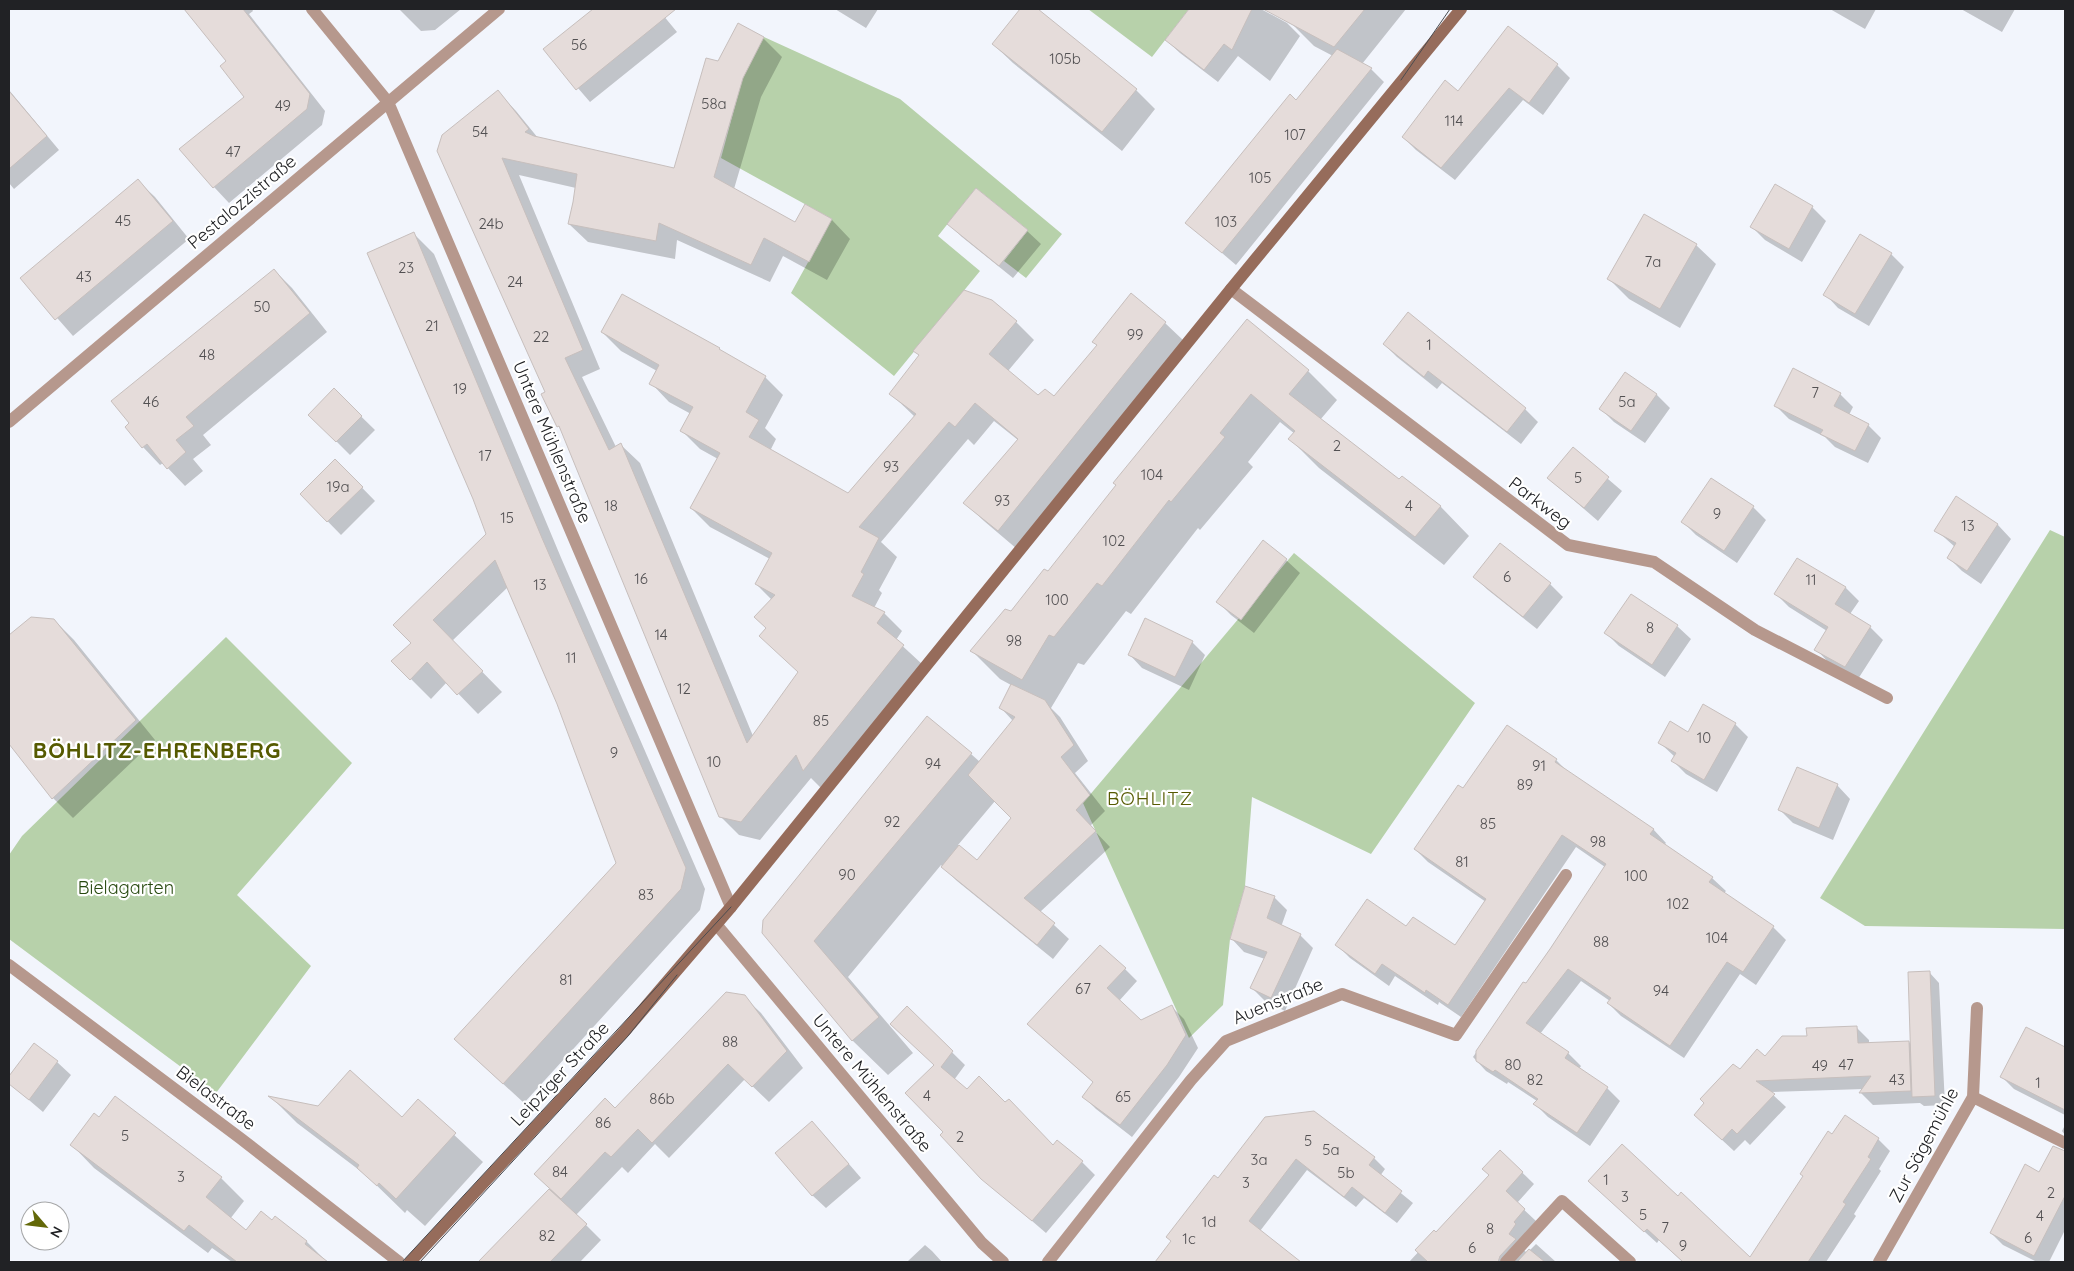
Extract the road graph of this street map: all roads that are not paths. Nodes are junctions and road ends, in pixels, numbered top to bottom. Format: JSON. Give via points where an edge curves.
{"nodes":[{"id":1,"x":312,"y":9,"type":"edge"},
{"id":2,"x":498,"y":9,"type":"edge"},
{"id":3,"x":1461,"y":9,"type":"edge"},
{"id":4,"x":388,"y":102,"type":"junction"},
{"id":5,"x":1231,"y":289,"type":"junction"},
{"id":6,"x":9,"y":422,"type":"edge"},
{"id":7,"x":1887,"y":698,"type":"dead end"},
{"id":8,"x":1566,"y":874,"type":"dead end"},
{"id":9,"x":731,"y":906,"type":"junction"},
{"id":10,"x":716,"y":924,"type":"junction"},
{"id":11,"x":9,"y":965,"type":"edge"},
{"id":12,"x":1977,"y":1008,"type":"dead end"},
{"id":13,"x":1973,"y":1097,"type":"junction"},
{"id":14,"x":2065,"y":1143,"type":"edge"},
{"id":15,"x":399,"y":1262,"type":"edge"},
{"id":16,"x":410,"y":1262,"type":"edge"},
{"id":17,"x":1003,"y":1262,"type":"edge"},
{"id":18,"x":1048,"y":1262,"type":"edge"},
{"id":19,"x":1506,"y":1262,"type":"edge"},
{"id":20,"x":1630,"y":1262,"type":"edge"},
{"id":21,"x":1879,"y":1262,"type":"edge"}],
"edges":[{"from":1,"to":4,"type":"street","name":"Untere Mühlenstraße"},
{"from":2,"to":4,"type":"street","name":"Pestalozzistraße"},
{"from":3,"to":5,"type":"street","name":"Leipziger Straße"},
{"from":4,"to":6,"type":"street","name":"Pestalozzistraße"},
{"from":4,"to":9,"type":"street","name":"Untere Mühlenstraße"},
{"from":5,"to":7,"type":"street","name":"Parkweg","via":[[1568,546],[1654,562],[1755,630]]},
{"from":5,"to":9,"type":"street","name":"Leipziger Straße"},
{"from":8,"to":18,"type":"street","name":"Auenstraße","via":[[1456,1035],[1342,994],[1226,1041],[1191,1080]]},
{"from":9,"to":10,"type":"street","name":"Leipziger Straße"},
{"from":10,"to":16,"type":"street","name":"Leipziger Straße","via":[[624,1032]]},
{"from":10,"to":17,"type":"street","name":"Untere Mühlenstraße","via":[[982,1243]]},
{"from":11,"to":15,"type":"street","name":"Bielastraße"},
{"from":12,"to":13,"type":"street","name":"Zur Sägemühle"},
{"from":13,"to":14,"type":"street"},
{"from":13,"to":21,"type":"street","name":"Zur Sägemühle"},
{"from":19,"to":20,"type":"street","via":[[1562,1201]]}]}
